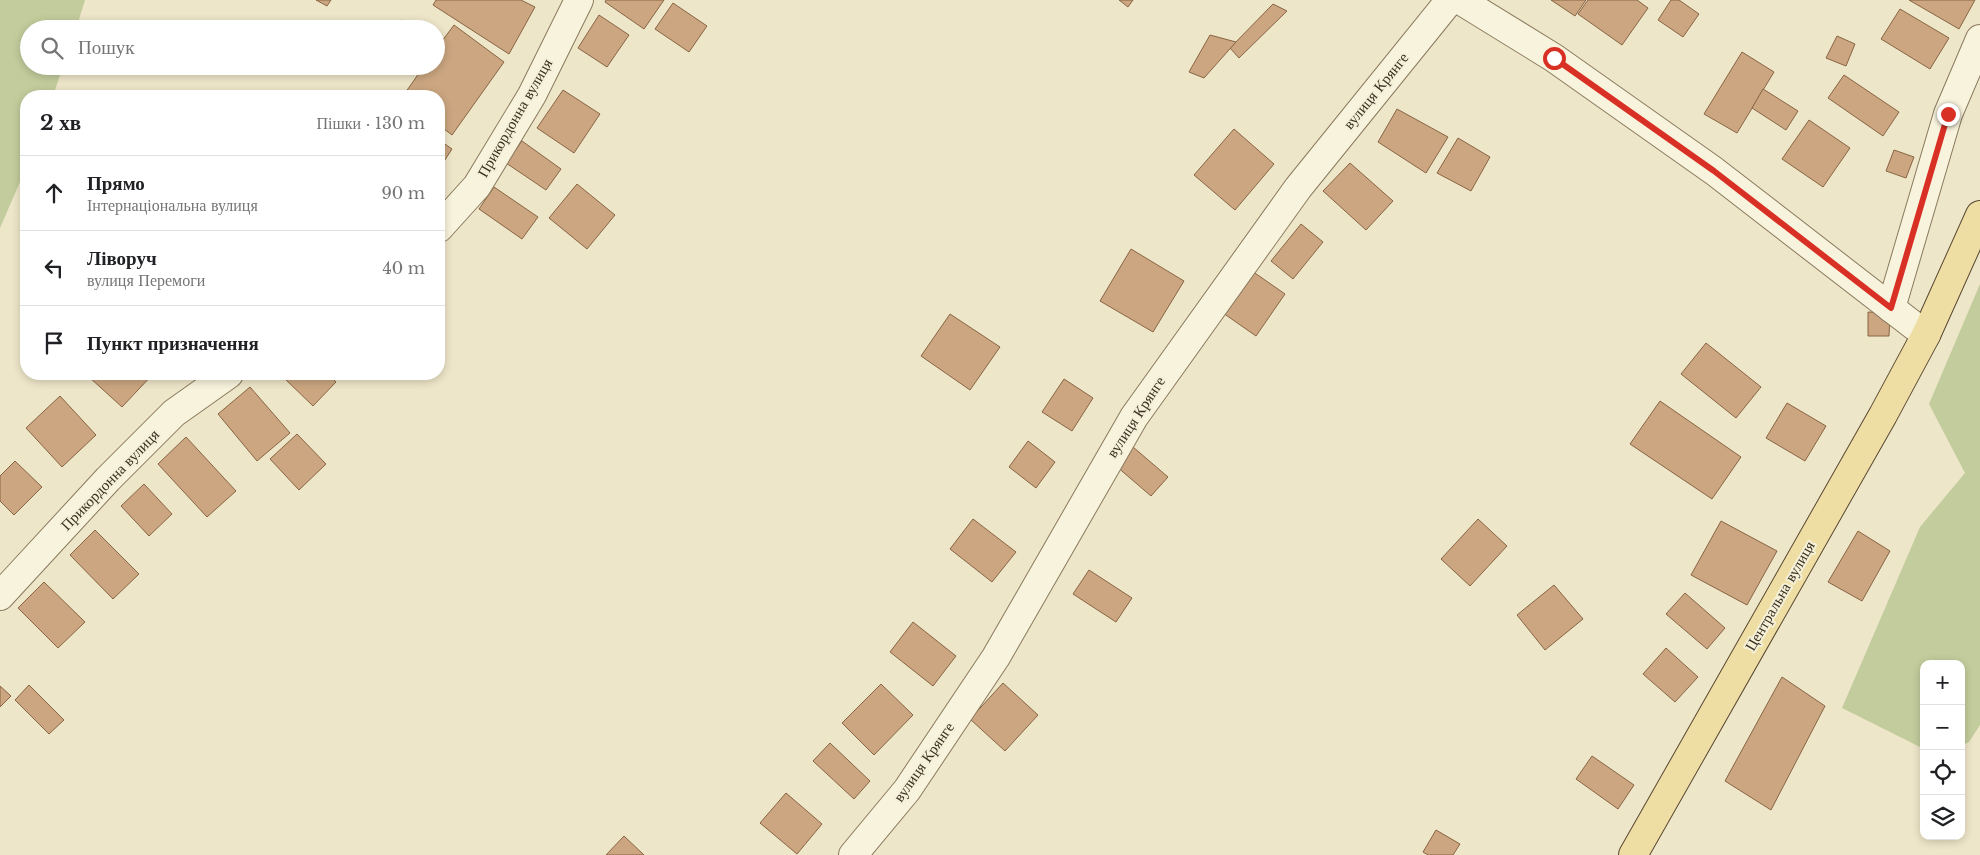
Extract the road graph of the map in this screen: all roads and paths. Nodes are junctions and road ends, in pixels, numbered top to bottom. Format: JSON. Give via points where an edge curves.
{"nodes":[{"id":1,"x":579,"y":0,"type":"edge"},
{"id":2,"x":1450,"y":0,"type":"edge"},
{"id":3,"x":1460,"y":0,"type":"edge"},
{"id":4,"x":1980,"y":40,"type":"edge"},
{"id":5,"x":1980,"y":215,"type":"edge"},
{"id":6,"x":445,"y":221,"type":"edge"},
{"id":7,"x":1891,"y":308,"type":"junction"},
{"id":8,"x":1926,"y":335,"type":"junction"},
{"id":9,"x":221,"y":380,"type":"edge"},
{"id":10,"x":0,"y":596,"type":"edge"},
{"id":11,"x":853,"y":855,"type":"edge"},
{"id":12,"x":1633,"y":855,"type":"edge"}],
"edges":[{"from":1,"to":6,"type":"street","name":"Прикордонна вулиця","via":[[532,95],[477,186]]},
{"from":2,"to":11,"type":"street","name":"вулиця Крянге","via":[[1298,188],[1134,417],[996,656],[907,790]]},
{"from":3,"to":7,"type":"street","via":[[1554,58],[1714,171]]},
{"from":4,"to":7,"type":"street","via":[[1948,114]]},
{"from":5,"to":8,"type":"main road","name":"Центральна вулиця"},
{"from":7,"to":8,"type":"street"},
{"from":8,"to":12,"type":"main road","name":"Центральна вулиця","via":[[1884,415]]},
{"from":9,"to":10,"type":"street","name":"Прикордонна вулиця","via":[[174,413]]}]}
